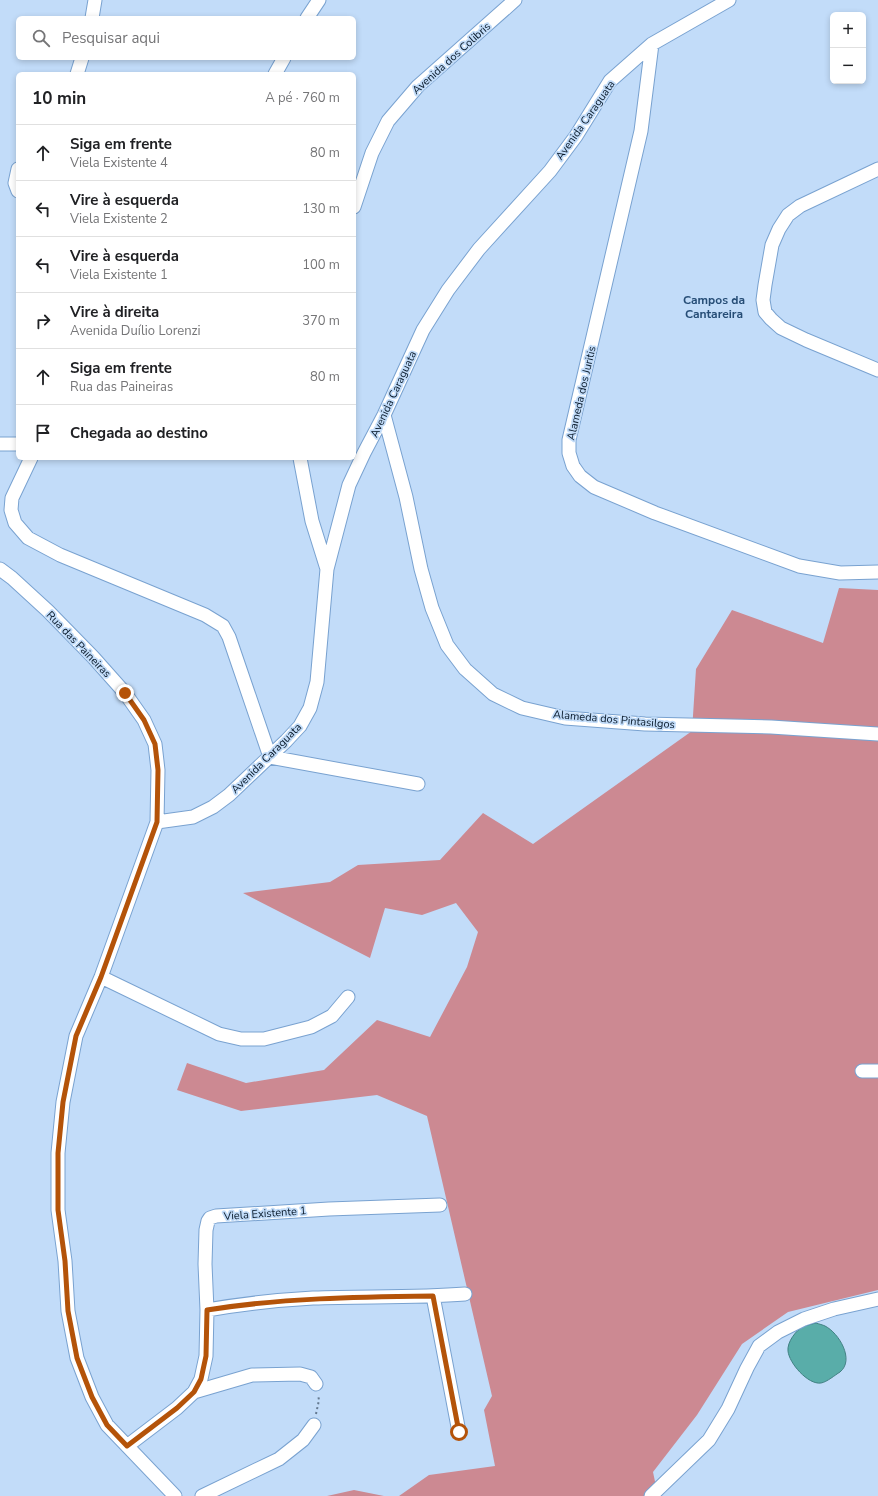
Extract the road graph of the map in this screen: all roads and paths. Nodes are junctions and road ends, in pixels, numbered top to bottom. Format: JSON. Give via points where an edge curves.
{"nodes":[{"id":1,"x":95,"y":0,"type":"edge"},
{"id":2,"x":319,"y":0,"type":"edge"},
{"id":3,"x":514,"y":0,"type":"edge"},
{"id":4,"x":729,"y":0,"type":"edge"},
{"id":5,"x":92,"y":16,"type":"edge"},
{"id":6,"x":308,"y":16,"type":"edge"},
{"id":7,"x":652,"y":44,"type":"junction"},
{"id":8,"x":81,"y":60,"type":"edge"},
{"id":9,"x":283,"y":60,"type":"edge"},
{"id":10,"x":78,"y":72,"type":"edge"},
{"id":11,"x":276,"y":72,"type":"edge"},
{"id":12,"x":878,"y":170,"type":"edge"},
{"id":13,"x":356,"y":201,"type":"edge"},
{"id":14,"x":878,"y":370,"type":"edge"},
{"id":15,"x":384,"y":415,"type":"junction"},
{"id":16,"x":0,"y":444,"type":"edge"},
{"id":17,"x":16,"y":444,"type":"edge"},
{"id":18,"x":30,"y":460,"type":"edge"},
{"id":19,"x":300,"y":460,"type":"edge"},
{"id":20,"x":0,"y":569,"type":"edge"},
{"id":21,"x":327,"y":569,"type":"junction"},
{"id":22,"x":878,"y":572,"type":"edge"},
{"id":23,"x":878,"y":734,"type":"edge"},
{"id":24,"x":270,"y":757,"type":"junction"},
{"id":25,"x":418,"y":784,"type":"dead end"},
{"id":26,"x":157,"y":822,"type":"junction"},
{"id":27,"x":101,"y":977,"type":"junction"},
{"id":28,"x":348,"y":997,"type":"dead end"},
{"id":29,"x":862,"y":1071,"type":"dead end"},
{"id":30,"x":878,"y":1071,"type":"edge"},
{"id":31,"x":440,"y":1205,"type":"dead end"},
{"id":32,"x":465,"y":1294,"type":"dead end"},
{"id":33,"x":433,"y":1296,"type":"junction"},
{"id":34,"x":878,"y":1299,"type":"edge"},
{"id":35,"x":207,"y":1310,"type":"junction"},
{"id":36,"x":316,"y":1384,"type":"joint"},
{"id":37,"x":194,"y":1392,"type":"junction"},
{"id":38,"x":314,"y":1425,"type":"joint"},
{"id":39,"x":459,"y":1432,"type":"dead end"},
{"id":40,"x":127,"y":1446,"type":"junction"},
{"id":41,"x":175,"y":1496,"type":"edge"},
{"id":42,"x":202,"y":1496,"type":"edge"},
{"id":43,"x":651,"y":1496,"type":"edge"}],
"edges":[{"from":1,"to":5,"type":"street"},
{"from":2,"to":6,"type":"street"},
{"from":3,"to":13,"type":"street","name":"Avenida dos Colibris","via":[[418,86],[388,121],[372,153]]},
{"from":4,"to":7,"type":"street","name":"Avenida Caraguata"},
{"from":7,"to":15,"type":"street","name":"Avenida Caraguata","via":[[610,82],[550,171],[479,249],[448,290],[423,330]]},
{"from":7,"to":22,"type":"street","name":"Alameda dos Juritis","via":[[641,131],[569,440],[572,466],[594,487],[655,513],[799,566],[840,573]]},
{"from":8,"to":10,"type":"street"},
{"from":9,"to":11,"type":"street"},
{"from":12,"to":14,"type":"street","via":[[800,206],[788,215],[772,245],[763,300],[765,312],[781,328]]},
{"from":15,"to":21,"type":"street","name":"Avenida Caraguata","via":[[349,485]]},
{"from":15,"to":23,"type":"street","name":"Alameda dos Pintasilgos","via":[[406,497],[421,569],[446,645],[465,669],[493,694],[522,708],[565,718]]},
{"from":16,"to":17,"type":"street"},
{"from":18,"to":24,"type":"street","via":[[12,498],[11,510],[15,523],[28,538],[60,556],[206,615],[222,626],[238,659],[248,697]]},
{"from":19,"to":21,"type":"street","via":[[312,521]]},
{"from":20,"to":26,"type":"street","name":"Rua das Paineiras","via":[[43,606],[93,657],[125,693],[144,720],[155,744],[158,770]]},
{"from":21,"to":24,"type":"street","name":"Avenida Caraguata","via":[[318,682],[310,708],[300,726]]},
{"from":24,"to":25,"type":"street"},
{"from":24,"to":26,"type":"street","name":"Avenida Caraguata","via":[[213,807],[193,817]]},
{"from":26,"to":27,"type":"street","name":"Rua das Paineiras"},
{"from":27,"to":28,"type":"street","via":[[219,1034],[241,1039],[264,1039],[311,1027],[332,1016]]},
{"from":27,"to":40,"type":"street","name":"Rua das Paineiras","via":[[76,1036],[63,1102],[58,1153],[58,1210],[68,1311],[77,1358],[92,1397],[107,1425]]},
{"from":29,"to":30,"type":"street"},
{"from":31,"to":35,"type":"street","name":"Viela Existente 1","via":[[322,1209],[210,1218],[206,1230]]},
{"from":32,"to":33,"type":"street"},
{"from":33,"to":35,"type":"street","via":[[313,1298]]},
{"from":33,"to":39,"type":"street"},
{"from":34,"to":43,"type":"street","via":[[804,1319],[778,1332],[759,1346],[728,1409],[709,1440]]},
{"from":35,"to":37,"type":"street","name":"Viela Existente 1","via":[[206,1356],[201,1379]]},
{"from":36,"to":37,"type":"street","via":[[311,1377],[300,1374],[252,1375]]},
{"from":36,"to":38,"type":"path","via":[[318,1400]]},
{"from":37,"to":40,"type":"street","name":"Viela Existente 1"},
{"from":38,"to":42,"type":"street","via":[[303,1440],[279,1459]]},
{"from":40,"to":41,"type":"street","name":"Rua das Paineiras"}]}
